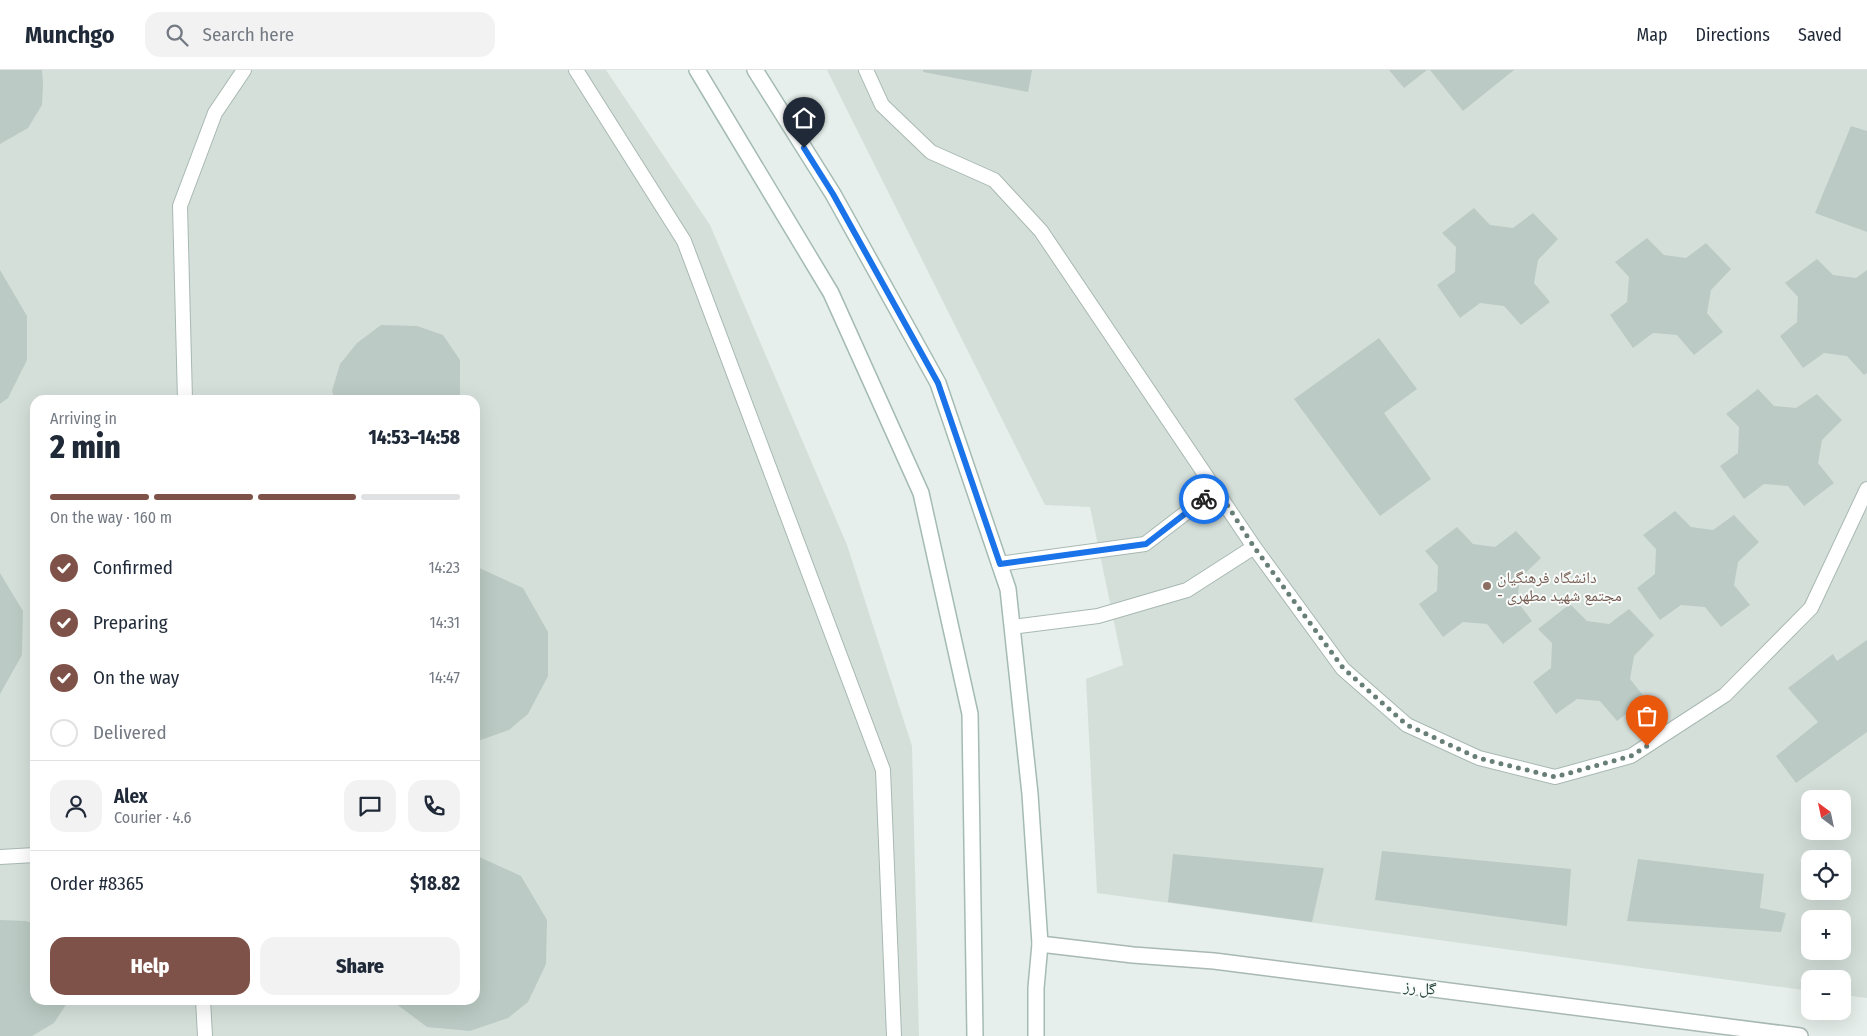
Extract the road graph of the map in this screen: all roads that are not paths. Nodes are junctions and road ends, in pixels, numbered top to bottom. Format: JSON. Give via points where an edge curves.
{"nodes":[{"id":1,"x":244,"y":70,"type":"edge"},
{"id":2,"x":576,"y":70,"type":"edge"},
{"id":3,"x":697,"y":70,"type":"edge"},
{"id":4,"x":755,"y":70,"type":"edge"},
{"id":5,"x":866,"y":70,"type":"edge"},
{"id":6,"x":185,"y":395,"type":"edge"},
{"id":7,"x":1867,"y":488,"type":"edge"},
{"id":8,"x":1217,"y":489,"type":"junction"},
{"id":9,"x":1254,"y":547,"type":"junction"},
{"id":10,"x":1000,"y":564,"type":"junction"},
{"id":11,"x":1012,"y":628,"type":"junction"},
{"id":12,"x":30,"y":855,"type":"edge"},
{"id":13,"x":0,"y":857,"type":"edge"},
{"id":14,"x":1040,"y":944,"type":"junction"},
{"id":15,"x":204,"y":1005,"type":"edge"},
{"id":16,"x":205,"y":1036,"type":"edge"},
{"id":17,"x":894,"y":1036,"type":"edge"},
{"id":18,"x":975,"y":1036,"type":"edge"},
{"id":19,"x":1036,"y":1036,"type":"edge"},
{"id":20,"x":1800,"y":1036,"type":"edge"}],
"edges":[{"from":1,"to":6,"type":"lane","via":[[215,113],[180,206]]},
{"from":2,"to":17,"type":"lane","via":[[684,241],[883,770]]},
{"from":3,"to":18,"type":"main road","via":[[831,292],[922,494],[970,714]]},
{"from":4,"to":10,"type":"main road","via":[[833,194],[938,383]]},
{"from":5,"to":8,"type":"lane","via":[[882,105],[931,152],[994,180],[1041,231]]},
{"from":7,"to":9,"type":"lane","via":[[1811,608],[1725,695],[1631,756],[1555,777],[1478,758],[1407,725],[1343,668]]},
{"from":8,"to":9,"type":"lane"},
{"from":8,"to":10,"type":"lane","via":[[1146,544]]},
{"from":9,"to":11,"type":"lane","via":[[1187,590],[1098,616]]},
{"from":10,"to":11,"type":"main road","via":[[1008,589]]},
{"from":11,"to":14,"type":"main road","via":[[1030,794]]},
{"from":12,"to":13,"type":"lane"},
{"from":14,"to":19,"type":"main road"},
{"from":14,"to":20,"type":"main road","name":"گل رز","via":[[1214,961]]},
{"from":15,"to":16,"type":"lane"}]}
